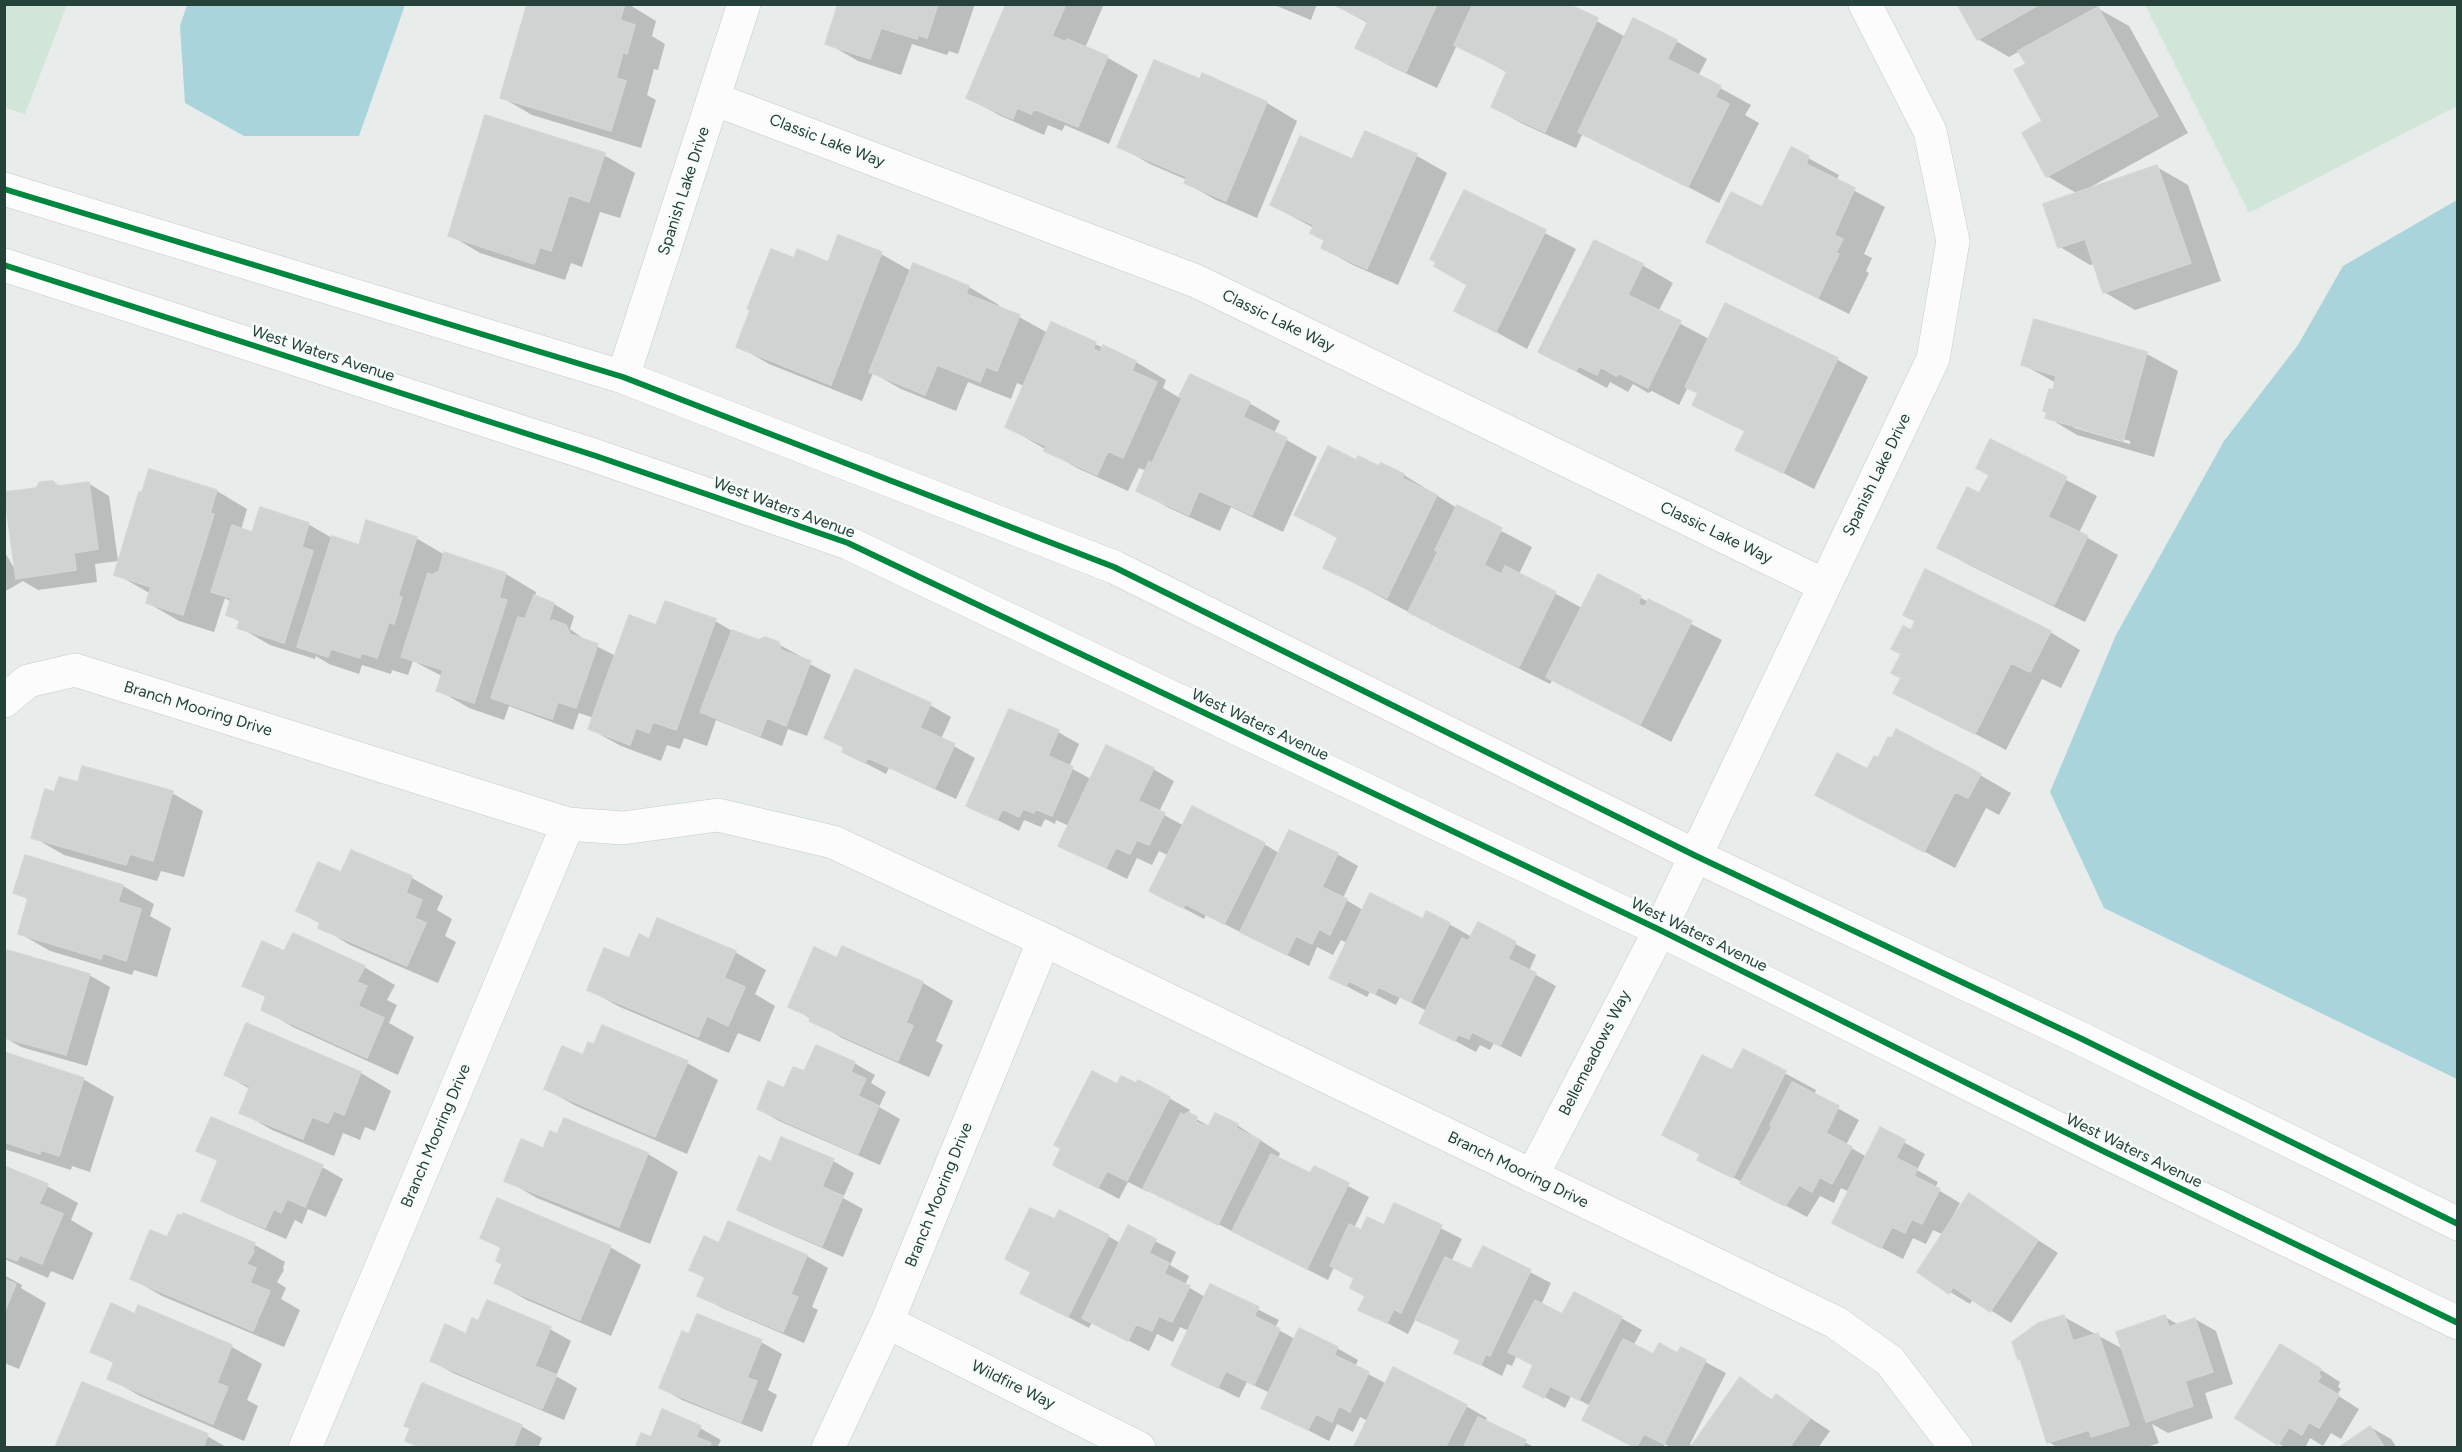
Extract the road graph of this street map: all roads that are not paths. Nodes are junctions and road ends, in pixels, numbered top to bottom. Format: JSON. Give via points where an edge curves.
{"nodes":[{"id":1,"x":744,"y":4,"type":"edge"},
{"id":2,"x":1865,"y":4,"type":"edge"},
{"id":3,"x":714,"y":99,"type":"junction"},
{"id":4,"x":4,"y":189,"type":"edge"},
{"id":5,"x":4,"y":265,"type":"edge"},
{"id":6,"x":623,"y":377,"type":"junction"},
{"id":7,"x":1824,"y":585,"type":"junction"},
{"id":8,"x":4,"y":701,"type":"edge"},
{"id":9,"x":568,"y":824,"type":"junction"},
{"id":10,"x":1696,"y":855,"type":"junction"},
{"id":11,"x":1660,"y":930,"type":"junction"},
{"id":12,"x":1044,"y":940,"type":"junction"},
{"id":13,"x":1532,"y":1176,"type":"junction"},
{"id":14,"x":2457,"y":1224,"type":"edge"},
{"id":15,"x":887,"y":1322,"type":"junction"},
{"id":16,"x":2457,"y":1323,"type":"edge"},
{"id":17,"x":304,"y":1448,"type":"edge"},
{"id":18,"x":828,"y":1448,"type":"edge"},
{"id":19,"x":1139,"y":1448,"type":"edge"},
{"id":20,"x":1956,"y":1448,"type":"edge"}],
"edges":[{"from":1,"to":3,"type":"street","name":"Spanish Lake Drive"},
{"from":2,"to":7,"type":"street","name":"Spanish Lake Drive","via":[[1930,130],[1953,241],[1933,359]]},
{"from":3,"to":6,"type":"street","name":"Spanish Lake Drive"},
{"from":3,"to":7,"type":"street","name":"Classic Lake Way","via":[[1196,281]]},
{"from":4,"to":6,"type":"street"},
{"from":5,"to":11,"type":"street","name":"West Waters Avenue","via":[[596,456],[848,543]]},
{"from":6,"to":10,"type":"street","via":[[1114,567]]},
{"from":7,"to":10,"type":"street","name":"Spanish Lake Drive"},
{"from":8,"to":9,"type":"street","name":"Branch Mooring Drive","via":[[28,681],[75,670]]},
{"from":9,"to":12,"type":"street","name":"Branch Mooring Drive","via":[[623,828],[718,815],[833,842]]},
{"from":9,"to":17,"type":"street","name":"Branch Mooring Drive"},
{"from":10,"to":11,"type":"street","name":"Spanish Lake Drive"},
{"from":10,"to":14,"type":"street"},
{"from":11,"to":13,"type":"street","name":"Bellemeadows Way"},
{"from":11,"to":16,"type":"street","name":"West Waters Avenue"},
{"from":12,"to":13,"type":"street","name":"Branch Mooring Drive"},
{"from":12,"to":15,"type":"street","name":"Branch Mooring Drive"},
{"from":13,"to":20,"type":"street","name":"Branch Mooring Drive","via":[[1835,1322],[1890,1361]]},
{"from":15,"to":18,"type":"street","name":"Branch Mooring Drive"},
{"from":15,"to":19,"type":"street","name":"Wildfire Way"}]}
